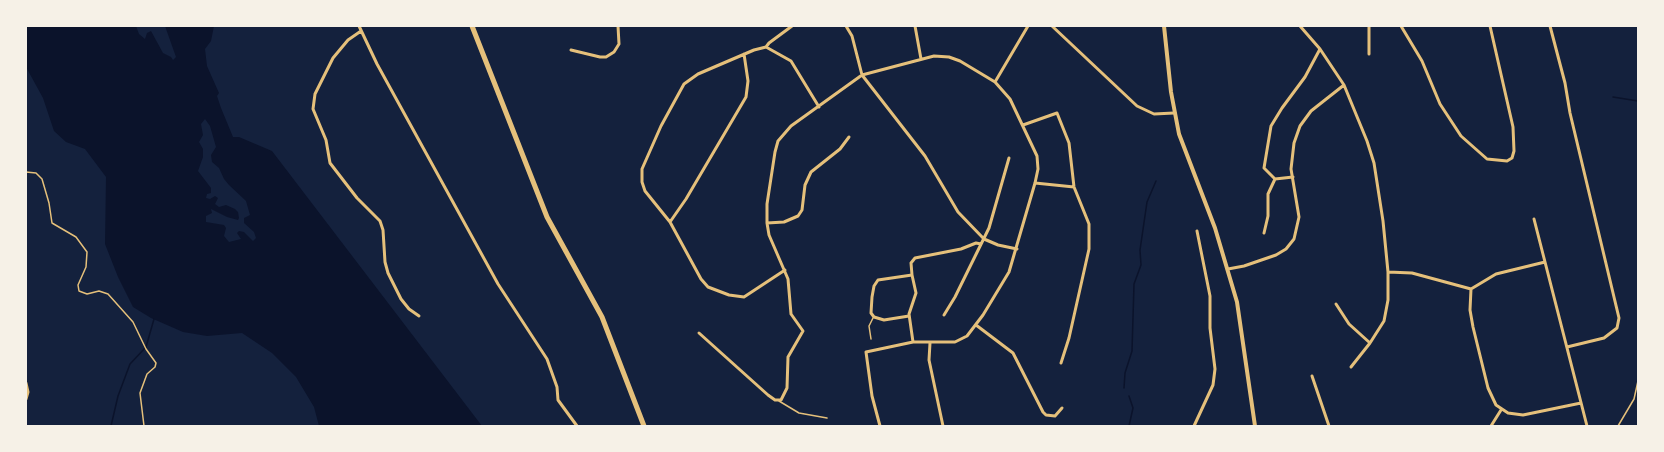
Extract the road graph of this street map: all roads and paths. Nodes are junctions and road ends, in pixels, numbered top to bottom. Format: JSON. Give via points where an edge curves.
{"nodes":[{"id":1,"x":359,"y":26,"type":"edge"},
{"id":2,"x":472,"y":26,"type":"edge"},
{"id":3,"x":618,"y":26,"type":"edge"},
{"id":4,"x":792,"y":26,"type":"edge"},
{"id":5,"x":846,"y":26,"type":"edge"},
{"id":6,"x":915,"y":26,"type":"edge"},
{"id":7,"x":1028,"y":26,"type":"edge"},
{"id":8,"x":1052,"y":26,"type":"edge"},
{"id":9,"x":1164,"y":26,"type":"edge"},
{"id":10,"x":1300,"y":26,"type":"edge"},
{"id":11,"x":1369,"y":26,"type":"edge"},
{"id":12,"x":1401,"y":26,"type":"edge"},
{"id":13,"x":1490,"y":26,"type":"edge"},
{"id":14,"x":1550,"y":26,"type":"edge"},
{"id":15,"x":361,"y":31,"type":"junction"},
{"id":16,"x":766,"y":47,"type":"junction"},
{"id":17,"x":1320,"y":49,"type":"junction"},
{"id":18,"x":571,"y":50,"type":"dead end"},
{"id":19,"x":744,"y":54,"type":"junction"},
{"id":20,"x":1369,"y":54,"type":"dead end"},
{"id":21,"x":921,"y":59,"type":"junction"},
{"id":22,"x":862,"y":75,"type":"junction"},
{"id":23,"x":995,"y":82,"type":"junction"},
{"id":24,"x":1344,"y":85,"type":"junction"},
{"id":25,"x":819,"y":107,"type":"junction"},
{"id":26,"x":1174,"y":113,"type":"junction"},
{"id":27,"x":1023,"y":124,"type":"junction"},
{"id":28,"x":849,"y":137,"type":"dead end"},
{"id":29,"x":1009,"y":158,"type":"dead end"},
{"id":30,"x":26,"y":172,"type":"edge"},
{"id":31,"x":1293,"y":177,"type":"junction"},
{"id":32,"x":1275,"y":179,"type":"junction"},
{"id":33,"x":1035,"y":183,"type":"junction"},
{"id":34,"x":1074,"y":187,"type":"junction"},
{"id":35,"x":1534,"y":219,"type":"dead end"},
{"id":36,"x":670,"y":222,"type":"junction"},
{"id":37,"x":767,"y":223,"type":"junction"},
{"id":38,"x":1197,"y":231,"type":"dead end"},
{"id":39,"x":1264,"y":233,"type":"dead end"},
{"id":40,"x":984,"y":239,"type":"junction"},
{"id":41,"x":981,"y":244,"type":"junction"},
{"id":42,"x":1017,"y":249,"type":"junction"},
{"id":43,"x":1545,"y":262,"type":"junction"},
{"id":44,"x":1228,"y":269,"type":"junction"},
{"id":45,"x":785,"y":270,"type":"junction"},
{"id":46,"x":1388,"y":272,"type":"junction"},
{"id":47,"x":912,"y":275,"type":"junction"},
{"id":48,"x":1471,"y":290,"type":"junction"},
{"id":49,"x":1336,"y":304,"type":"dead end"},
{"id":50,"x":944,"y":315,"type":"dead end"},
{"id":51,"x":418,"y":316,"type":"dead end"},
{"id":52,"x":909,"y":316,"type":"junction"},
{"id":53,"x":874,"y":318,"type":"junction"},
{"id":54,"x":976,"y":325,"type":"junction"},
{"id":55,"x":699,"y":333,"type":"dead end"},
{"id":56,"x":871,"y":339,"type":"dead end"},
{"id":57,"x":913,"y":342,"type":"junction"},
{"id":58,"x":930,"y":343,"type":"junction"},
{"id":59,"x":1370,"y":343,"type":"junction"},
{"id":60,"x":1568,"y":347,"type":"junction"},
{"id":61,"x":1061,"y":363,"type":"dead end"},
{"id":62,"x":1351,"y":367,"type":"dead end"},
{"id":63,"x":1312,"y":376,"type":"dead end"},
{"id":64,"x":1638,"y":381,"type":"edge"},
{"id":65,"x":26,"y":383,"type":"edge"},
{"id":66,"x":26,"y":399,"type":"edge"},
{"id":67,"x":778,"y":401,"type":"junction"},
{"id":68,"x":1581,"y":403,"type":"junction"},
{"id":69,"x":1062,"y":408,"type":"dead end"},
{"id":70,"x":1502,"y":410,"type":"junction"},
{"id":71,"x":827,"y":418,"type":"dead end"},
{"id":72,"x":144,"y":426,"type":"edge"},
{"id":73,"x":577,"y":426,"type":"edge"},
{"id":74,"x":644,"y":426,"type":"edge"},
{"id":75,"x":880,"y":426,"type":"edge"},
{"id":76,"x":943,"y":426,"type":"edge"},
{"id":77,"x":1194,"y":426,"type":"edge"},
{"id":78,"x":1254,"y":426,"type":"edge"},
{"id":79,"x":1329,"y":426,"type":"edge"},
{"id":80,"x":1491,"y":426,"type":"edge"},
{"id":81,"x":1587,"y":426,"type":"edge"},
{"id":82,"x":1617,"y":426,"type":"edge"}],
"edges":[{"from":1,"to":15,"type":"street"},
{"from":2,"to":74,"type":"main road","via":[[547,217],[602,317]]},
{"from":3,"to":18,"type":"street","via":[[619,44],[610,54],[600,57]]},
{"from":4,"to":16,"type":"street"},
{"from":5,"to":22,"type":"street"},
{"from":6,"to":21,"type":"street"},
{"from":7,"to":23,"type":"street"},
{"from":8,"to":26,"type":"street","via":[[1137,106],[1154,114]]},
{"from":9,"to":26,"type":"street"},
{"from":10,"to":17,"type":"street"},
{"from":11,"to":20,"type":"street"},
{"from":12,"to":13,"type":"street","via":[[1414,44],[1440,104],[1461,136],[1487,159],[1511,160],[1513,127]]},
{"from":14,"to":60,"type":"street","via":[[1619,318],[1617,328],[1604,338]]},
{"from":15,"to":51,"type":"street","via":[[333,58],[315,94],[313,109],[326,140],[330,163],[381,221],[388,273],[401,299]]},
{"from":15,"to":73,"type":"street","via":[[498,284],[547,359],[558,400]]},
{"from":16,"to":19,"type":"street"},
{"from":16,"to":25,"type":"street","via":[[791,61]]},
{"from":17,"to":24,"type":"street"},
{"from":17,"to":32,"type":"street","via":[[1271,126],[1264,168]]},
{"from":19,"to":36,"type":"street","via":[[746,97]]},
{"from":19,"to":36,"type":"street","via":[[684,84],[645,159],[643,186]]},
{"from":21,"to":22,"type":"street"},
{"from":21,"to":23,"type":"street","via":[[955,59]]},
{"from":22,"to":25,"type":"street"},
{"from":22,"to":40,"type":"street","via":[[925,156],[958,212]]},
{"from":23,"to":27,"type":"street","via":[[1010,99]]},
{"from":24,"to":31,"type":"street","via":[[1318,104],[1300,126],[1292,152]]},
{"from":24,"to":46,"type":"street","via":[[1374,163]]},
{"from":25,"to":37,"type":"street","via":[[778,141]]},
{"from":26,"to":44,"type":"street"},
{"from":27,"to":33,"type":"street","via":[[1037,156]]},
{"from":27,"to":34,"type":"street","via":[[1058,112],[1069,143]]},
{"from":28,"to":37,"type":"street","via":[[811,172],[798,216]]},
{"from":29,"to":40,"type":"street"},
{"from":30,"to":72,"type":"path","via":[[36,173],[42,180],[52,223],[76,237],[87,252],[79,291],[108,294],[133,322],[156,363],[147,374],[141,393]]},
{"from":31,"to":32,"type":"street"},
{"from":31,"to":44,"type":"street","via":[[1299,217],[1290,245],[1275,255]]},
{"from":32,"to":39,"type":"street","via":[[1268,194]]},
{"from":33,"to":34,"type":"street"},
{"from":33,"to":42,"type":"street"},
{"from":34,"to":61,"type":"street","via":[[1088,217],[1090,242]]},
{"from":35,"to":43,"type":"street"},
{"from":36,"to":45,"type":"street","via":[[701,279],[714,289],[744,297]]},
{"from":37,"to":45,"type":"street"},
{"from":38,"to":77,"type":"street","via":[[1210,296],[1215,369],[1213,385]]},
{"from":40,"to":41,"type":"street"},
{"from":40,"to":42,"type":"street"},
{"from":41,"to":47,"type":"street","via":[[915,258],[910,263]]},
{"from":41,"to":50,"type":"street"},
{"from":42,"to":54,"type":"street","via":[[1005,280]]},
{"from":43,"to":48,"type":"street","via":[[1496,274]]},
{"from":43,"to":60,"type":"street"},
{"from":44,"to":78,"type":"street","via":[[1237,302]]},
{"from":45,"to":67,"type":"street","via":[[791,314],[803,331],[786,363],[787,388]]},
{"from":46,"to":48,"type":"street","via":[[1412,273]]},
{"from":46,"to":59,"type":"street","via":[[1386,315]]},
{"from":47,"to":52,"type":"street","via":[[916,293]]},
{"from":47,"to":53,"type":"street","via":[[878,280],[872,297]]},
{"from":48,"to":70,"type":"street","via":[[1471,318],[1486,378],[1492,398]]},
{"from":49,"to":59,"type":"street","via":[[1349,324]]},
{"from":52,"to":53,"type":"street"},
{"from":52,"to":57,"type":"street"},
{"from":53,"to":56,"type":"lane","via":[[869,326]]},
{"from":54,"to":58,"type":"street","via":[[959,341]]},
{"from":54,"to":69,"type":"street","via":[[1013,353],[1046,415],[1054,416]]},
{"from":55,"to":67,"type":"street"},
{"from":57,"to":58,"type":"street"},
{"from":57,"to":75,"type":"street","via":[[866,352]]},
{"from":58,"to":76,"type":"street","via":[[928,354]]},
{"from":59,"to":62,"type":"street"},
{"from":60,"to":68,"type":"street"},
{"from":63,"to":79,"type":"street"},
{"from":64,"to":82,"type":"lane","via":[[1634,399]]},
{"from":65,"to":66,"type":"street"},
{"from":67,"to":71,"type":"lane","via":[[799,413]]},
{"from":68,"to":70,"type":"street","via":[[1524,415]]},
{"from":68,"to":81,"type":"street"},
{"from":70,"to":80,"type":"street"}]}
